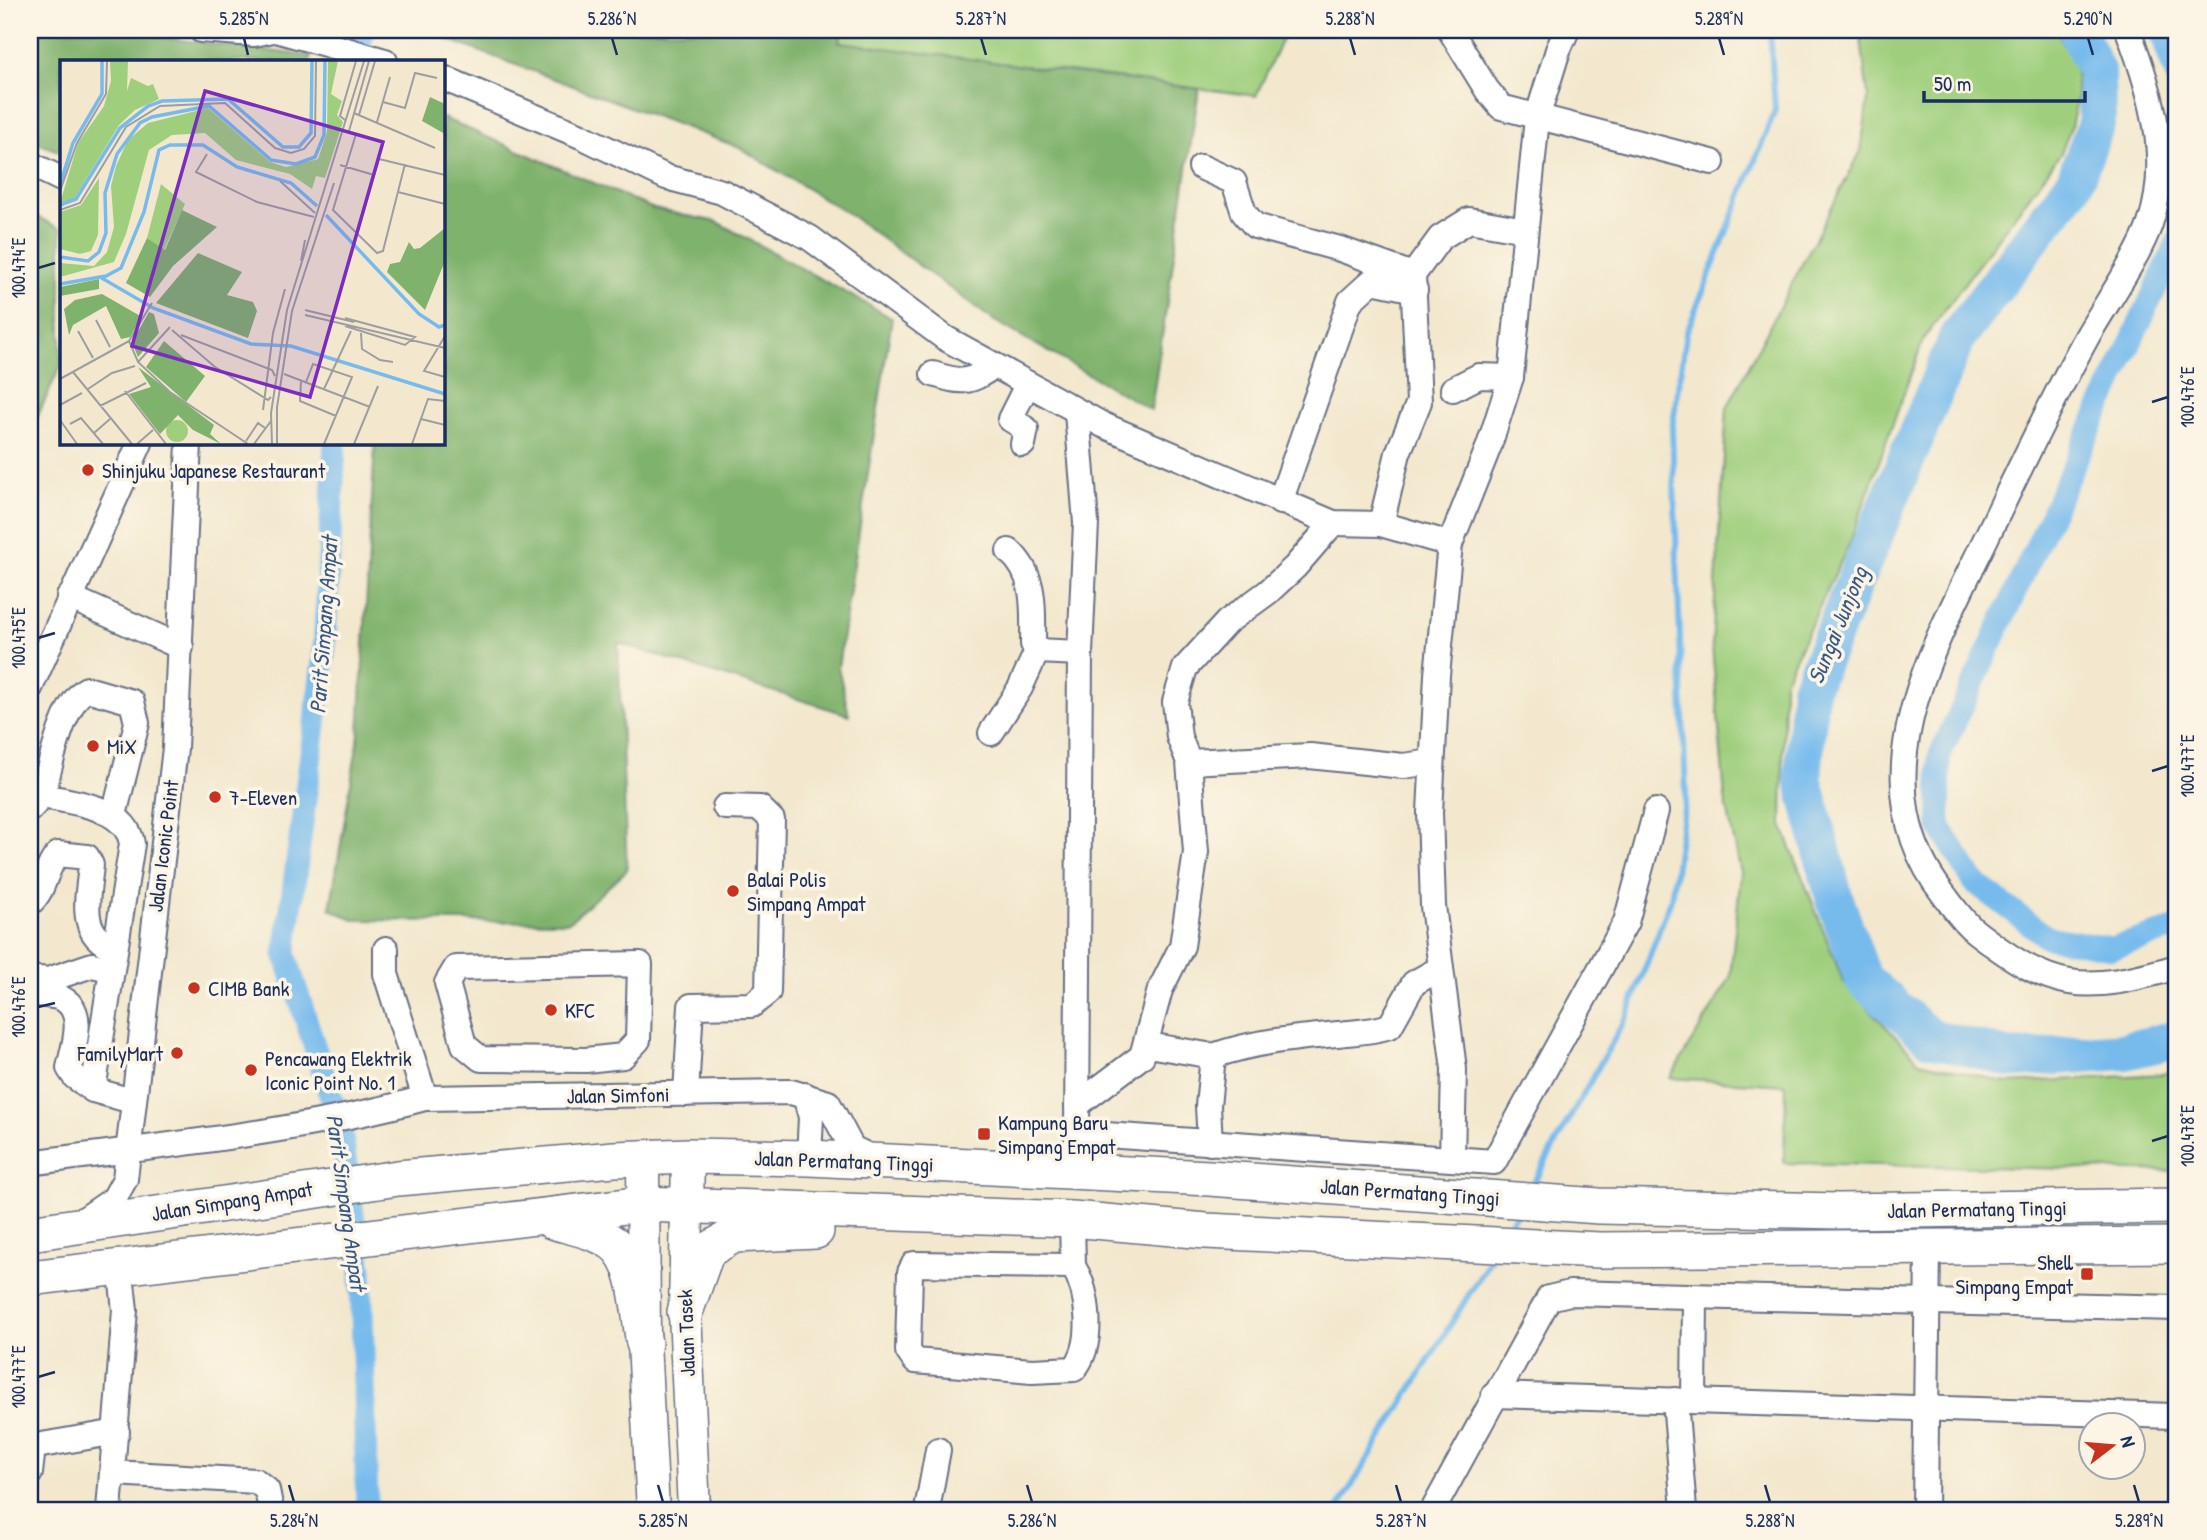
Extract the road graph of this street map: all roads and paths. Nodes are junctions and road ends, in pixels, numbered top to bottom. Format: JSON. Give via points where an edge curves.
{"nodes":[{"id":1,"x":201,"y":30,"type":"edge"},
{"id":2,"x":275,"y":30,"type":"edge"},
{"id":3,"x":1450,"y":30,"type":"edge"},
{"id":4,"x":1567,"y":30,"type":"edge"},
{"id":5,"x":2128,"y":30,"type":"edge"},
{"id":6,"x":382,"y":60,"type":"edge"},
{"id":7,"x":444,"y":78,"type":"edge"},
{"id":8,"x":1537,"y":118,"type":"junction"},
{"id":9,"x":1712,"y":162,"type":"dead end"},
{"id":10,"x":30,"y":164,"type":"edge"},
{"id":11,"x":1201,"y":167,"type":"dead end"},
{"id":12,"x":60,"y":179,"type":"edge"},
{"id":13,"x":1525,"y":230,"type":"junction"},
{"id":14,"x":1414,"y":283,"type":"junction"},
{"id":15,"x":994,"y":366,"type":"junction"},
{"id":16,"x":933,"y":374,"type":"dead end"},
{"id":17,"x":1511,"y":377,"type":"junction"},
{"id":18,"x":1027,"y":385,"type":"junction"},
{"id":19,"x":1453,"y":389,"type":"dead end"},
{"id":20,"x":1077,"y":412,"type":"junction"},
{"id":21,"x":140,"y":444,"type":"edge"},
{"id":22,"x":189,"y":444,"type":"edge"},
{"id":23,"x":1023,"y":444,"type":"dead end"},
{"id":24,"x":1280,"y":502,"type":"junction"},
{"id":25,"x":1333,"y":523,"type":"junction"},
{"id":26,"x":1381,"y":524,"type":"junction"},
{"id":27,"x":1450,"y":544,"type":"junction"},
{"id":28,"x":1009,"y":551,"type":"dead end"},
{"id":29,"x":69,"y":597,"type":"junction"},
{"id":30,"x":181,"y":647,"type":"junction"},
{"id":31,"x":1037,"y":651,"type":"junction"},
{"id":32,"x":1080,"y":653,"type":"junction"},
{"id":33,"x":30,"y":688,"type":"edge"},
{"id":34,"x":990,"y":733,"type":"dead end"},
{"id":35,"x":1189,"y":762,"type":"junction"},
{"id":36,"x":1432,"y":762,"type":"junction"},
{"id":37,"x":36,"y":802,"type":"edge"},
{"id":38,"x":725,"y":807,"type":"dead end"},
{"id":39,"x":1656,"y":811,"type":"dead end"},
{"id":40,"x":114,"y":815,"type":"junction"},
{"id":41,"x":30,"y":903,"type":"edge"},
{"id":42,"x":386,"y":949,"type":"dead end"},
{"id":43,"x":112,"y":959,"type":"junction"},
{"id":44,"x":2177,"y":967,"type":"edge"},
{"id":45,"x":1441,"y":968,"type":"junction"},
{"id":46,"x":30,"y":978,"type":"edge"},
{"id":47,"x":30,"y":993,"type":"edge"},
{"id":48,"x":1147,"y":1045,"type":"junction"},
{"id":49,"x":1213,"y":1056,"type":"junction"},
{"id":50,"x":586,"y":1060,"type":"junction"},
{"id":51,"x":93,"y":1090,"type":"junction"},
{"id":52,"x":686,"y":1094,"type":"junction"},
{"id":53,"x":583,"y":1095,"type":"junction"},
{"id":54,"x":806,"y":1095,"type":"junction"},
{"id":55,"x":425,"y":1098,"type":"junction"},
{"id":56,"x":132,"y":1101,"type":"junction"},
{"id":57,"x":1077,"y":1105,"type":"junction"},
{"id":58,"x":1077,"y":1139,"type":"junction"},
{"id":59,"x":1210,"y":1143,"type":"junction"},
{"id":60,"x":126,"y":1150,"type":"junction"},
{"id":61,"x":688,"y":1156,"type":"junction"},
{"id":62,"x":643,"y":1157,"type":"junction"},
{"id":63,"x":809,"y":1158,"type":"junction"},
{"id":64,"x":1452,"y":1159,"type":"junction"},
{"id":65,"x":883,"y":1163,"type":"junction"},
{"id":66,"x":30,"y":1164,"type":"edge"},
{"id":67,"x":1053,"y":1171,"type":"junction"},
{"id":68,"x":1137,"y":1175,"type":"junction"},
{"id":69,"x":643,"y":1204,"type":"junction"},
{"id":70,"x":687,"y":1206,"type":"junction"},
{"id":71,"x":2177,"y":1206,"type":"edge"},
{"id":72,"x":804,"y":1211,"type":"junction"},
{"id":73,"x":537,"y":1217,"type":"junction"},
{"id":74,"x":952,"y":1217,"type":"junction"},
{"id":75,"x":1072,"y":1219,"type":"junction"},
{"id":76,"x":76,"y":1225,"type":"junction"},
{"id":77,"x":30,"y":1233,"type":"edge"},
{"id":78,"x":2177,"y":1245,"type":"edge"},
{"id":79,"x":1927,"y":1247,"type":"junction"},
{"id":80,"x":120,"y":1265,"type":"junction"},
{"id":81,"x":1073,"y":1266,"type":"junction"},
{"id":82,"x":30,"y":1278,"type":"edge"},
{"id":83,"x":1695,"y":1298,"type":"junction"},
{"id":84,"x":1926,"y":1303,"type":"junction"},
{"id":85,"x":2177,"y":1308,"type":"edge"},
{"id":86,"x":685,"y":1312,"type":"junction"},
{"id":87,"x":644,"y":1343,"type":"junction"},
{"id":88,"x":1494,"y":1395,"type":"junction"},
{"id":89,"x":1685,"y":1401,"type":"junction"},
{"id":90,"x":1926,"y":1408,"type":"junction"},
{"id":91,"x":2177,"y":1414,"type":"edge"},
{"id":92,"x":117,"y":1432,"type":"junction"},
{"id":93,"x":31,"y":1447,"type":"edge"},
{"id":94,"x":938,"y":1450,"type":"dead end"},
{"id":95,"x":30,"y":1473,"type":"edge"},
{"id":96,"x":113,"y":1473,"type":"junction"},
{"id":97,"x":272,"y":1506,"type":"edge"},
{"id":98,"x":109,"y":1510,"type":"edge"},
{"id":99,"x":653,"y":1510,"type":"edge"},
{"id":100,"x":694,"y":1510,"type":"edge"},
{"id":101,"x":927,"y":1510,"type":"edge"},
{"id":102,"x":1433,"y":1510,"type":"edge"},
{"id":103,"x":1684,"y":1510,"type":"edge"},
{"id":104,"x":1925,"y":1510,"type":"edge"}],
"edges":[{"from":1,"to":2,"type":"street","via":[[254,34]]},
{"from":2,"to":6,"type":"street"},
{"from":3,"to":8,"type":"street","via":[[1501,107]]},
{"from":4,"to":8,"type":"street"},
{"from":5,"to":44,"type":"street","via":[[2155,115],[2159,186],[2150,225],[2057,391],[1954,606],[1916,695],[1905,744],[1902,787],[1907,828],[1928,875],[1967,925],[2017,963],[2043,976],[2079,984]]},
{"from":7,"to":15,"type":"street","via":[[666,177],[722,192],[810,238],[945,338]]},
{"from":8,"to":9,"type":"street"},
{"from":8,"to":13,"type":"street"},
{"from":10,"to":12,"type":"street"},
{"from":11,"to":14,"type":"street","via":[[1234,182],[1244,213],[1255,226],[1340,249]]},
{"from":13,"to":14,"type":"street","via":[[1469,220],[1440,238]]},
{"from":13,"to":17,"type":"street"},
{"from":14,"to":24,"type":"street","via":[[1372,281],[1350,301]]},
{"from":14,"to":26,"type":"street","via":[[1419,402],[1398,453]]},
{"from":15,"to":16,"type":"street","via":[[972,381]]},
{"from":15,"to":18,"type":"street"},
{"from":17,"to":19,"type":"street","via":[[1479,376]]},
{"from":17,"to":27,"type":"street"},
{"from":18,"to":20,"type":"street"},
{"from":18,"to":23,"type":"street","via":[[1010,419],[1027,429]]},
{"from":20,"to":24,"type":"street"},
{"from":20,"to":32,"type":"street","via":[[1086,523]]},
{"from":21,"to":29,"type":"street"},
{"from":22,"to":30,"type":"street","name":"Jalan Iconic Point"},
{"from":24,"to":25,"type":"street"},
{"from":25,"to":26,"type":"street"},
{"from":25,"to":35,"type":"street","via":[[1295,567],[1227,622],[1185,668],[1175,702],[1179,737]]},
{"from":26,"to":27,"type":"street"},
{"from":27,"to":36,"type":"street"},
{"from":28,"to":31,"type":"street","via":[[1023,564],[1033,595],[1032,644]]},
{"from":29,"to":30,"type":"street"},
{"from":29,"to":33,"type":"street"},
{"from":30,"to":56,"type":"street","name":"Jalan Iconic Point","via":[[175,748]]},
{"from":31,"to":32,"type":"street"},
{"from":31,"to":34,"type":"street","via":[[1020,688]]},
{"from":32,"to":57,"type":"street"},
{"from":35,"to":36,"type":"street","via":[[1310,756],[1404,766]]},
{"from":35,"to":48,"type":"street","via":[[1196,852],[1182,946],[1160,990]]},
{"from":36,"to":45,"type":"street","via":[[1433,906]]},
{"from":37,"to":40,"type":"street"},
{"from":37,"to":40,"type":"street","via":[[70,708],[87,689],[132,702],[136,714]]},
{"from":38,"to":52,"type":"street","via":[[760,808],[772,820],[768,992],[752,1005],[691,1006]]},
{"from":39,"to":64,"type":"street","via":[[1626,922],[1494,1162]]},
{"from":40,"to":43,"type":"street","via":[[130,831],[132,844]]},
{"from":41,"to":43,"type":"street","via":[[40,894],[51,861],[58,854],[87,857],[87,925]]},
{"from":42,"to":55,"type":"street","via":[[386,974]]},
{"from":43,"to":46,"type":"street","via":[[48,981]]},
{"from":43,"to":51,"type":"street"},
{"from":45,"to":49,"type":"street","via":[[1414,983],[1390,1026],[1365,1034],[1244,1045]]},
{"from":45,"to":64,"type":"street","via":[[1454,1069]]},
{"from":47,"to":51,"type":"street","via":[[63,999],[74,1009],[78,1019],[69,1068]]},
{"from":48,"to":49,"type":"street"},
{"from":48,"to":57,"type":"street","via":[[1142,1055]]},
{"from":49,"to":59,"type":"street"},
{"from":50,"to":50,"type":"street","via":[[481,1059],[464,1045],[447,983],[456,968],[640,964],[638,1040],[623,1056]]},
{"from":50,"to":53,"type":"street"},
{"from":51,"to":56,"type":"street"},
{"from":52,"to":53,"type":"street","name":"Jalan Simfoni"},
{"from":52,"to":54,"type":"street","name":"Jalan Simfoni"},
{"from":53,"to":55,"type":"street","name":"Jalan Simfoni"},
{"from":54,"to":63,"type":"street","via":[[811,1117]]},
{"from":54,"to":65,"type":"street","via":[[828,1103],[852,1148]]},
{"from":55,"to":60,"type":"street","name":"Jalan Simfoni","via":[[368,1114]]},
{"from":56,"to":60,"type":"street","name":"Jalan Iconic Point"},
{"from":57,"to":58,"type":"street"},
{"from":58,"to":59,"type":"street"},
{"from":58,"to":67,"type":"street"},
{"from":58,"to":68,"type":"street"},
{"from":59,"to":64,"type":"street"},
{"from":60,"to":66,"type":"street","name":"Jalan Simfoni"},
{"from":60,"to":76,"type":"street","name":"Jalan Iconic Point","via":[[125,1179],[114,1199]]},
{"from":61,"to":62,"type":"highway","name":"Jalan Permatang Tinggi"},
{"from":61,"to":63,"type":"highway","name":"Jalan Permatang Tinggi"},
{"from":61,"to":70,"type":"main road","name":"Jalan Tasek"},
{"from":62,"to":69,"type":"main road","name":"Jalan Tasek"},
{"from":62,"to":76,"type":"highway","name":"Jalan Simpang Ampat","via":[[398,1178]]},
{"from":63,"to":65,"type":"highway","name":"Jalan Permatang Tinggi"},
{"from":63,"to":72,"type":"highway"},
{"from":65,"to":67,"type":"highway","name":"Jalan Permatang Tinggi"},
{"from":67,"to":68,"type":"highway","name":"Jalan Permatang Tinggi"},
{"from":68,"to":71,"type":"highway","name":"Jalan Permatang Tinggi","via":[[1599,1206],[1839,1211]]},
{"from":69,"to":70,"type":"highway","name":"Jalan Permatang Tinggi"},
{"from":69,"to":73,"type":"highway"},
{"from":69,"to":87,"type":"main road","name":"Jalan Tasek"},
{"from":70,"to":72,"type":"highway","name":"Jalan Permatang Tinggi"},
{"from":70,"to":86,"type":"main road","name":"Jalan Tasek"},
{"from":72,"to":74,"type":"highway","name":"Jalan Permatang Tinggi"},
{"from":73,"to":80,"type":"highway"},
{"from":73,"to":87,"type":"highway","via":[[615,1245],[629,1263]]},
{"from":74,"to":75,"type":"highway","name":"Jalan Permatang Tinggi"},
{"from":74,"to":86,"type":"highway","via":[[878,1228],[734,1235],[708,1251]]},
{"from":75,"to":79,"type":"highway","name":"Jalan Permatang Tinggi","via":[[1206,1231],[1600,1250]]},
{"from":75,"to":81,"type":"street"},
{"from":76,"to":77,"type":"highway","name":"Jalan Simpang Ampat"},
{"from":78,"to":79,"type":"highway","name":"Jalan Permatang Tinggi"},
{"from":79,"to":84,"type":"street"},
{"from":80,"to":82,"type":"highway"},
{"from":80,"to":92,"type":"street","via":[[125,1310]]},
{"from":81,"to":81,"type":"street","via":[[914,1264],[908,1351],[915,1361],[1032,1371],[1074,1369],[1084,1357],[1086,1323],[1083,1282]]},
{"from":83,"to":84,"type":"street"},
{"from":83,"to":88,"type":"street","via":[[1570,1293],[1549,1298]]},
{"from":83,"to":89,"type":"street"},
{"from":84,"to":85,"type":"street"},
{"from":84,"to":90,"type":"street"},
{"from":86,"to":100,"type":"main road","name":"Jalan Tasek"},
{"from":87,"to":99,"type":"main road","name":"Jalan Tasek"},
{"from":88,"to":89,"type":"street"},
{"from":88,"to":102,"type":"street"},
{"from":89,"to":90,"type":"street"},
{"from":89,"to":103,"type":"street"},
{"from":90,"to":91,"type":"street"},
{"from":90,"to":104,"type":"street"},
{"from":92,"to":93,"type":"street"},
{"from":92,"to":96,"type":"street"},
{"from":93,"to":95,"type":"street"},
{"from":94,"to":101,"type":"street"},
{"from":96,"to":97,"type":"street","via":[[256,1481],[267,1490]]},
{"from":96,"to":98,"type":"street"}]}
